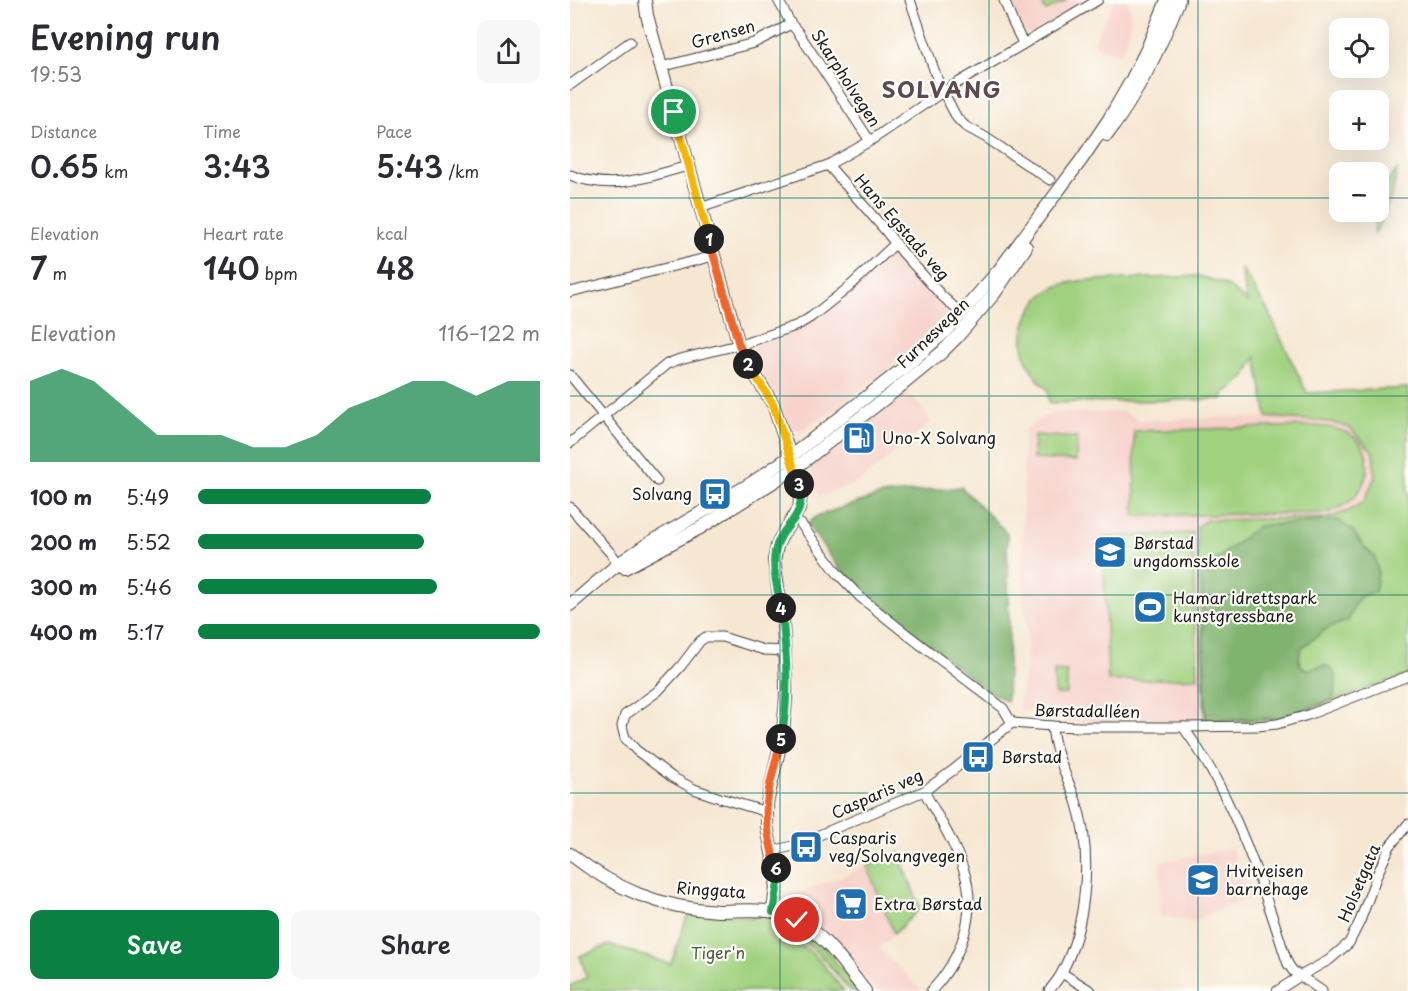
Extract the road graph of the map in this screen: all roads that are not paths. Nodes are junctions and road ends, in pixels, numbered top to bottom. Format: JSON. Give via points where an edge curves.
{"nodes":[{"id":1,"x":645,"y":0,"type":"edge"},
{"id":2,"x":778,"y":0,"type":"edge"},
{"id":3,"x":910,"y":0,"type":"edge"},
{"id":4,"x":1004,"y":0,"type":"edge"},
{"id":5,"x":1098,"y":0,"type":"edge"},
{"id":6,"x":1167,"y":0,"type":"edge"},
{"id":7,"x":1179,"y":0,"type":"edge"},
{"id":8,"x":791,"y":24,"type":"junction"},
{"id":9,"x":630,"y":42,"type":"dead end"},
{"id":10,"x":1023,"y":44,"type":"junction"},
{"id":11,"x":661,"y":67,"type":"junction"},
{"id":12,"x":570,"y":86,"type":"edge"},
{"id":13,"x":944,"y":91,"type":"junction"},
{"id":14,"x":870,"y":141,"type":"junction"},
{"id":15,"x":828,"y":165,"type":"junction"},
{"id":16,"x":688,"y":166,"type":"junction"},
{"id":17,"x":570,"y":175,"type":"edge"},
{"id":18,"x":1050,"y":180,"type":"dead end"},
{"id":19,"x":700,"y":208,"type":"junction"},
{"id":20,"x":896,"y":243,"type":"junction"},
{"id":21,"x":714,"y":256,"type":"junction"},
{"id":22,"x":570,"y":292,"type":"edge"},
{"id":23,"x":955,"y":308,"type":"dead end"},
{"id":24,"x":739,"y":345,"type":"junction"},
{"id":25,"x":570,"y":375,"type":"edge"},
{"id":26,"x":604,"y":416,"type":"junction"},
{"id":27,"x":570,"y":443,"type":"edge"},
{"id":28,"x":792,"y":462,"type":"junction"},
{"id":29,"x":657,"y":481,"type":"dead end"},
{"id":30,"x":570,"y":507,"type":"edge"},
{"id":31,"x":801,"y":524,"type":"dead end"},
{"id":32,"x":620,"y":567,"type":"junction"},
{"id":33,"x":570,"y":605,"type":"edge"},
{"id":34,"x":786,"y":651,"type":"junction"},
{"id":35,"x":1408,"y":676,"type":"edge"},
{"id":36,"x":1012,"y":723,"type":"junction"},
{"id":37,"x":1052,"y":726,"type":"junction"},
{"id":38,"x":1183,"y":727,"type":"junction"},
{"id":39,"x":924,"y":791,"type":"junction"},
{"id":40,"x":767,"y":812,"type":"junction"},
{"id":41,"x":1408,"y":824,"type":"edge"},
{"id":42,"x":772,"y":851,"type":"junction"},
{"id":43,"x":570,"y":854,"type":"edge"},
{"id":44,"x":773,"y":912,"type":"junction"},
{"id":45,"x":1062,"y":973,"type":"junction"},
{"id":46,"x":1300,"y":976,"type":"junction"},
{"id":47,"x":865,"y":991,"type":"edge"},
{"id":48,"x":931,"y":991,"type":"edge"},
{"id":49,"x":1049,"y":991,"type":"edge"},
{"id":50,"x":1091,"y":991,"type":"edge"},
{"id":51,"x":1277,"y":991,"type":"edge"},
{"id":52,"x":1322,"y":991,"type":"edge"}],
"edges":[{"from":1,"to":11,"type":"main road"},
{"from":2,"to":8,"type":"street","name":"Skarpholvegen"},
{"from":3,"to":13,"type":"street"},
{"from":4,"to":10,"type":"street"},
{"from":5,"to":10,"type":"street"},
{"from":6,"to":28,"type":"main road","name":"Furnesvegen","via":[[1147,49],[1109,119],[999,270],[927,349]]},
{"from":7,"to":28,"type":"main road","name":"Furnesvegen","via":[[1156,56],[1117,122],[987,303],[957,337],[892,393]]},
{"from":8,"to":11,"type":"street","name":"Grensen","via":[[754,44]]},
{"from":8,"to":14,"type":"street","name":"Skarpholvegen"},
{"from":9,"to":12,"type":"street"},
{"from":10,"to":13,"type":"street"},
{"from":11,"to":16,"type":"main road"},
{"from":13,"to":14,"type":"street"},
{"from":13,"to":18,"type":"street","via":[[965,126]]},
{"from":14,"to":15,"type":"street"},
{"from":15,"to":19,"type":"street"},
{"from":15,"to":20,"type":"street","name":"Hans Egstads veg"},
{"from":16,"to":17,"type":"street","via":[[628,182],[589,181]]},
{"from":16,"to":19,"type":"main road"},
{"from":19,"to":21,"type":"main road"},
{"from":20,"to":23,"type":"street","name":"Hans Egstads veg"},
{"from":20,"to":24,"type":"street","via":[[811,317]]},
{"from":21,"to":22,"type":"street"},
{"from":21,"to":24,"type":"main road"},
{"from":24,"to":26,"type":"street","via":[[667,364]]},
{"from":24,"to":28,"type":"main road","via":[[773,404]]},
{"from":25,"to":26,"type":"street"},
{"from":26,"to":27,"type":"street"},
{"from":26,"to":29,"type":"street"},
{"from":28,"to":32,"type":"main road","name":"Furnesvegen","via":[[699,528]]},
{"from":28,"to":34,"type":"main road","via":[[802,501],[781,537],[774,560]]},
{"from":30,"to":32,"type":"street"},
{"from":31,"to":36,"type":"street","name":"Børstadalléen","via":[[860,597],[1003,708]]},
{"from":32,"to":33,"type":"main road","name":"Furnesvegen"},
{"from":34,"to":40,"type":"main road","via":[[784,718]]},
{"from":34,"to":40,"type":"street","via":[[764,650],[722,637],[706,638],[658,691],[625,715],[622,726],[625,738],[636,750],[672,777],[703,792]]},
{"from":35,"to":38,"type":"street","name":"Børstadalléen","via":[[1292,721],[1257,726]]},
{"from":36,"to":37,"type":"street","name":"Børstadalléen"},
{"from":36,"to":39,"type":"street","name":"Casparis veg"},
{"from":37,"to":38,"type":"street","name":"Børstadalléen"},
{"from":37,"to":45,"type":"street","via":[[1056,752],[1080,816],[1084,846],[1084,903],[1075,942]]},
{"from":38,"to":46,"type":"street","via":[[1228,803],[1288,964]]},
{"from":39,"to":42,"type":"street","name":"Casparis veg","via":[[793,846]]},
{"from":39,"to":48,"type":"street","via":[[961,861],[969,896],[957,954]]},
{"from":40,"to":42,"type":"main road"},
{"from":41,"to":46,"type":"street","name":"Holsetgata","via":[[1390,846],[1349,943]]},
{"from":42,"to":44,"type":"main road","via":[[778,884]]},
{"from":43,"to":44,"type":"main road","name":"Ringgata","via":[[607,880],[675,906]]},
{"from":44,"to":47,"type":"main road","name":"Ringgata","via":[[791,917],[818,934]]},
{"from":45,"to":49,"type":"street"},
{"from":45,"to":50,"type":"street"},
{"from":46,"to":51,"type":"street","name":"Holsetgata"},
{"from":46,"to":52,"type":"street"}]}
